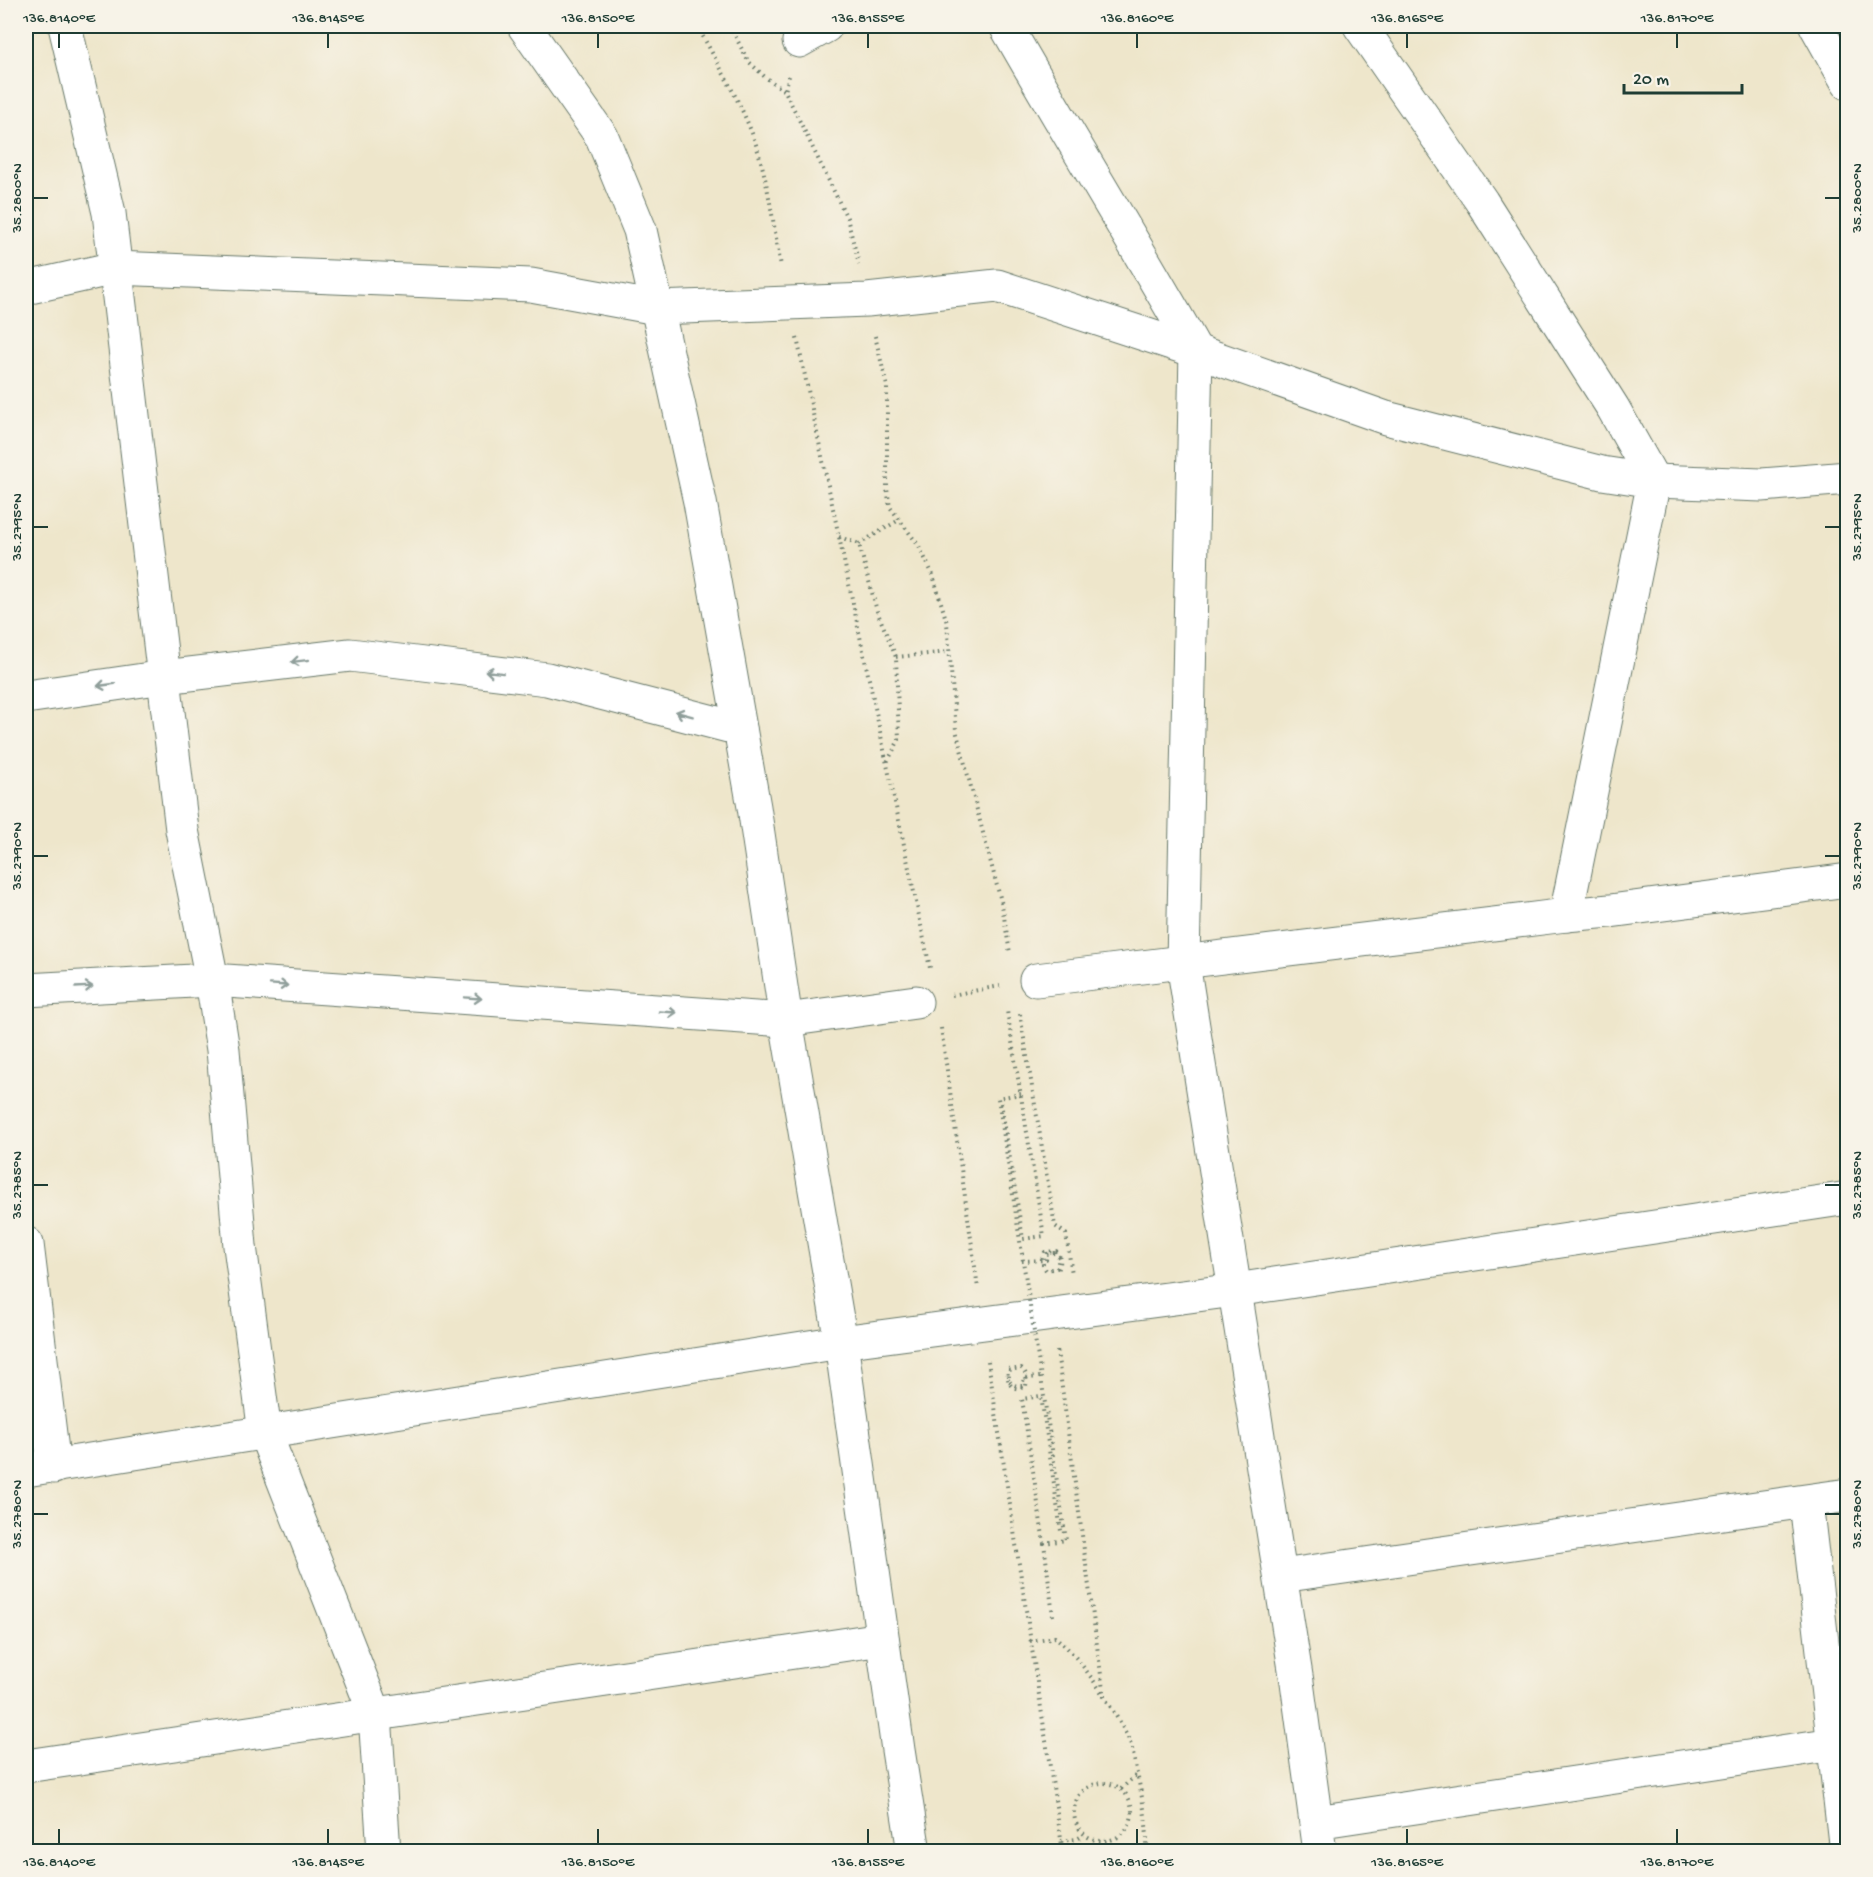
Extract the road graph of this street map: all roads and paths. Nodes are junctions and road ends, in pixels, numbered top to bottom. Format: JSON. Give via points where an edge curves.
{"nodes":[{"id":1,"x":65,"y":26,"type":"edge"},
{"id":2,"x":525,"y":26,"type":"edge"},
{"id":3,"x":697,"y":26,"type":"edge"},
{"id":4,"x":730,"y":26,"type":"edge"},
{"id":5,"x":1006,"y":26,"type":"edge"},
{"id":6,"x":1360,"y":26,"type":"edge"},
{"id":7,"x":1816,"y":26,"type":"edge"},
{"id":8,"x":812,"y":33,"type":"edge"},
{"id":9,"x":1848,"y":83,"type":"edge"},
{"id":10,"x":784,"y":91,"type":"junction"},
{"id":11,"x":115,"y":268,"type":"junction"},
{"id":12,"x":26,"y":288,"type":"edge"},
{"id":13,"x":867,"y":300,"type":"junction"},
{"id":14,"x":789,"y":302,"type":"junction"},
{"id":15,"x":657,"y":308,"type":"junction"},
{"id":16,"x":1196,"y":351,"type":"junction"},
{"id":17,"x":1848,"y":478,"type":"edge"},
{"id":18,"x":1654,"y":481,"type":"junction"},
{"id":19,"x":899,"y":519,"type":"junction"},
{"id":20,"x":838,"y":537,"type":"junction"},
{"id":21,"x":859,"y":544,"type":"junction"},
{"id":22,"x":949,"y":652,"type":"junction"},
{"id":23,"x":896,"y":657,"type":"junction"},
{"id":24,"x":164,"y":677,"type":"junction"},
{"id":25,"x":26,"y":697,"type":"edge"},
{"id":26,"x":740,"y":729,"type":"junction"},
{"id":27,"x":886,"y":764,"type":"junction"},
{"id":28,"x":1848,"y":880,"type":"edge"},
{"id":29,"x":1566,"y":915,"type":"junction"},
{"id":30,"x":1183,"y":963,"type":"junction"},
{"id":31,"x":212,"y":980,"type":"junction"},
{"id":32,"x":1026,"y":982,"type":"junction"},
{"id":33,"x":26,"y":990,"type":"edge"},
{"id":34,"x":926,"y":1000,"type":"junction"},
{"id":35,"x":1007,"y":1011,"type":"dead end"},
{"id":36,"x":786,"y":1020,"type":"junction"},
{"id":37,"x":1021,"y":1094,"type":"junction"},
{"id":38,"x":1001,"y":1103,"type":"dead end"},
{"id":39,"x":1848,"y":1198,"type":"edge"},
{"id":40,"x":26,"y":1244,"type":"edge"},
{"id":41,"x":1022,"y":1261,"type":"junction"},
{"id":42,"x":1058,"y":1272,"type":"dead end"},
{"id":43,"x":1235,"y":1290,"type":"junction"},
{"id":44,"x":1065,"y":1313,"type":"junction"},
{"id":45,"x":982,"y":1324,"type":"junction"},
{"id":46,"x":841,"y":1342,"type":"junction"},
{"id":47,"x":1010,"y":1368,"type":"dead end"},
{"id":48,"x":1040,"y":1377,"type":"junction"},
{"id":49,"x":265,"y":1433,"type":"junction"},
{"id":50,"x":40,"y":1468,"type":"edge"},
{"id":51,"x":1848,"y":1495,"type":"edge"},
{"id":52,"x":1806,"y":1502,"type":"junction"},
{"id":53,"x":1061,"y":1531,"type":"dead end"},
{"id":54,"x":1044,"y":1543,"type":"junction"},
{"id":55,"x":1281,"y":1576,"type":"junction"},
{"id":56,"x":1053,"y":1616,"type":"dead end"},
{"id":57,"x":882,"y":1639,"type":"junction"},
{"id":58,"x":1030,"y":1641,"type":"junction"},
{"id":59,"x":1104,"y":1697,"type":"junction"},
{"id":60,"x":375,"y":1714,"type":"junction"},
{"id":61,"x":1834,"y":1744,"type":"junction"},
{"id":62,"x":26,"y":1766,"type":"edge"},
{"id":63,"x":1137,"y":1774,"type":"junction"},
{"id":64,"x":1121,"y":1790,"type":"junction"},
{"id":65,"x":1084,"y":1835,"type":"junction"},
{"id":66,"x":1318,"y":1837,"type":"edge"},
{"id":67,"x":1061,"y":1841,"type":"junction"},
{"id":68,"x":384,"y":1851,"type":"edge"},
{"id":69,"x":914,"y":1851,"type":"edge"},
{"id":70,"x":1063,"y":1851,"type":"edge"},
{"id":71,"x":1147,"y":1851,"type":"edge"},
{"id":72,"x":1846,"y":1851,"type":"edge"}],
"edges":[{"from":1,"to":11,"type":"street","via":[[109,213]]},
{"from":2,"to":15,"type":"street","via":[[602,137],[640,230]]},
{"from":3,"to":14,"type":"path","via":[[753,137]]},
{"from":4,"to":10,"type":"path","via":[[748,61]]},
{"from":5,"to":16,"type":"street"},
{"from":6,"to":18,"type":"street","via":[[1482,202],[1613,408]]},
{"from":7,"to":9,"type":"street"},
{"from":8,"to":10,"type":"path"},
{"from":10,"to":13,"type":"path","via":[[847,218]]},
{"from":11,"to":12,"type":"street"},
{"from":11,"to":15,"type":"street","via":[[531,285]]},
{"from":11,"to":24,"type":"street"},
{"from":13,"to":14,"type":"street"},
{"from":13,"to":16,"type":"street","via":[[997,286]]},
{"from":13,"to":19,"type":"path","via":[[887,386],[887,489],[890,507]]},
{"from":14,"to":15,"type":"street"},
{"from":14,"to":20,"type":"path"},
{"from":15,"to":26,"type":"street","via":[[700,502]]},
{"from":16,"to":18,"type":"street","via":[[1386,418],[1602,473]]},
{"from":16,"to":30,"type":"street"},
{"from":17,"to":18,"type":"street","via":[[1762,484]]},
{"from":18,"to":29,"type":"street"},
{"from":19,"to":21,"type":"path"},
{"from":19,"to":22,"type":"path","via":[[919,546],[933,575],[947,623]]},
{"from":20,"to":21,"type":"path"},
{"from":20,"to":27,"type":"path"},
{"from":21,"to":23,"type":"path","via":[[877,611]]},
{"from":22,"to":23,"type":"path"},
{"from":22,"to":32,"type":"path","via":[[956,730]]},
{"from":23,"to":27,"type":"path","via":[[899,740]]},
{"from":24,"to":25,"type":"street","one_way":true},
{"from":26,"to":24,"type":"street","one_way":true,"via":[[547,679],[350,655]]},
{"from":24,"to":31,"type":"street","via":[[182,830]]},
{"from":26,"to":36,"type":"street"},
{"from":27,"to":34,"type":"path"},
{"from":28,"to":29,"type":"street"},
{"from":29,"to":30,"type":"street"},
{"from":30,"to":32,"type":"street"},
{"from":30,"to":43,"type":"street"},
{"from":33,"to":31,"type":"street","one_way":true},
{"from":31,"to":36,"type":"street","one_way":true},
{"from":31,"to":49,"type":"street"},
{"from":32,"to":34,"type":"path"},
{"from":32,"to":44,"type":"path","via":[[1055,1226],[1066,1234]]},
{"from":34,"to":36,"type":"street"},
{"from":34,"to":45,"type":"path"},
{"from":35,"to":37,"type":"path"},
{"from":36,"to":46,"type":"street"},
{"from":37,"to":38,"type":"path","bridge":true,"via":[[1044,1236],[1023,1239]]},
{"from":37,"to":41,"type":"path","bridge":true,"via":[[998,1098]]},
{"from":39,"to":43,"type":"street"},
{"from":40,"to":50,"type":"street"},
{"from":41,"to":42,"type":"path","via":[[1034,1261],[1046,1260],[1047,1254],[1054,1253],[1059,1257],[1058,1268],[1046,1270],[1042,1261],[1042,1255],[1045,1252],[1056,1251],[1060,1257],[1061,1266]]},
{"from":41,"to":48,"type":"path","bridge":true},
{"from":43,"to":44,"type":"street"},
{"from":43,"to":55,"type":"street"},
{"from":44,"to":45,"type":"street"},
{"from":44,"to":59,"type":"path"},
{"from":45,"to":46,"type":"street"},
{"from":45,"to":58,"type":"path"},
{"from":46,"to":49,"type":"street"},
{"from":46,"to":57,"type":"street"},
{"from":47,"to":48,"type":"path","via":[[1007,1381],[1016,1388],[1026,1386],[1027,1381],[1026,1373],[1021,1368],[1010,1370],[1009,1381],[1016,1386],[1022,1386],[1024,1378],[1032,1377]]},
{"from":48,"to":54,"type":"path","bridge":true,"via":[[1066,1540]]},
{"from":49,"to":50,"type":"street"},
{"from":49,"to":60,"type":"street"},
{"from":51,"to":52,"type":"street"},
{"from":52,"to":55,"type":"street"},
{"from":52,"to":61,"type":"street"},
{"from":53,"to":54,"type":"path","bridge":true,"via":[[1041,1396],[1022,1399]]},
{"from":54,"to":56,"type":"path"},
{"from":55,"to":66,"type":"street"},
{"from":57,"to":60,"type":"street"},
{"from":57,"to":69,"type":"street"},
{"from":58,"to":59,"type":"path","via":[[1055,1637],[1068,1647]]},
{"from":58,"to":67,"type":"path"},
{"from":59,"to":63,"type":"path","via":[[1131,1744]]},
{"from":60,"to":62,"type":"street"},
{"from":60,"to":68,"type":"street"},
{"from":61,"to":66,"type":"street"},
{"from":61,"to":72,"type":"street"},
{"from":63,"to":64,"type":"path"},
{"from":63,"to":71,"type":"path"},
{"from":64,"to":65,"type":"path","via":[[1106,1783],[1080,1793],[1073,1810],[1077,1828]]},
{"from":64,"to":65,"type":"path","via":[[1132,1809],[1128,1828],[1121,1836],[1102,1842]]},
{"from":65,"to":67,"type":"path"},
{"from":67,"to":70,"type":"path"}]}
